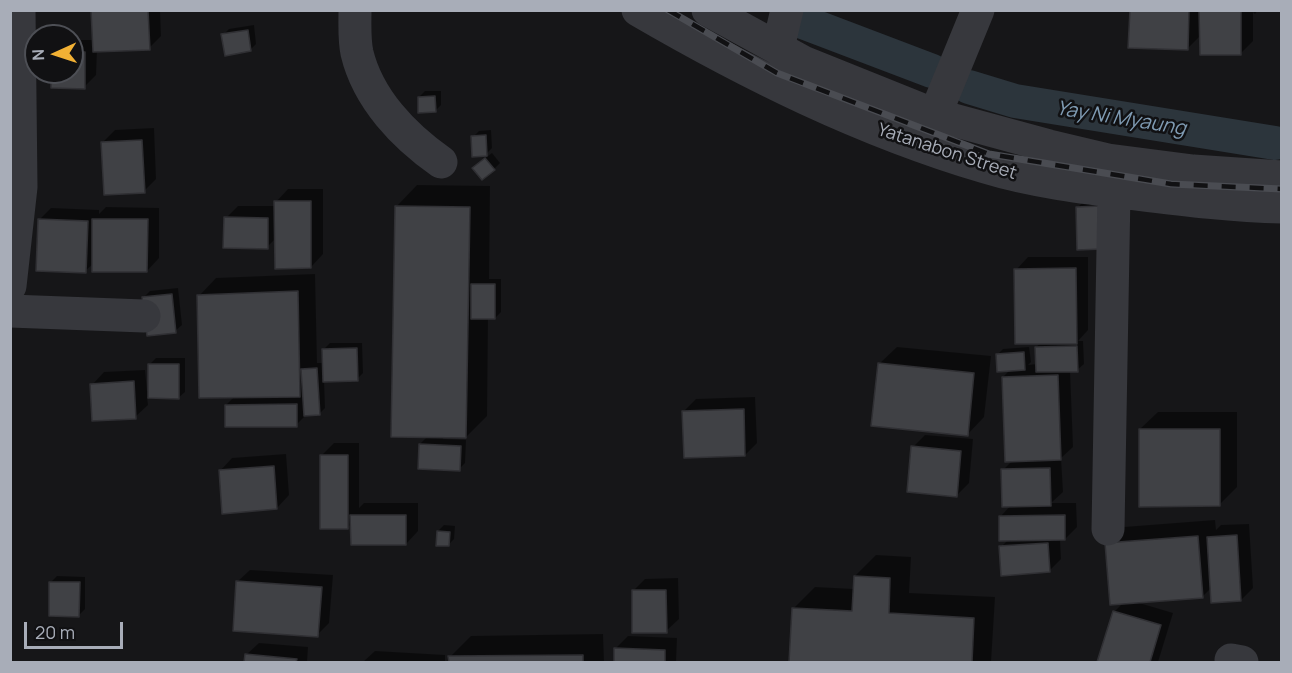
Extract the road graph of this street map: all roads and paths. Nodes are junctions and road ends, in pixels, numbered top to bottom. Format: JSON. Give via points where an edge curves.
{"nodes":[{"id":1,"x":20,"y":10,"type":"edge"},
{"id":2,"x":355,"y":10,"type":"edge"},
{"id":3,"x":638,"y":10,"type":"edge"},
{"id":4,"x":708,"y":10,"type":"edge"},
{"id":5,"x":786,"y":10,"type":"edge"},
{"id":6,"x":978,"y":10,"type":"edge"},
{"id":7,"x":778,"y":48,"type":"junction"},
{"id":8,"x":935,"y":115,"type":"junction"},
{"id":9,"x":441,"y":162,"type":"dead end"},
{"id":10,"x":1281,"y":177,"type":"edge"},
{"id":11,"x":1114,"y":192,"type":"junction"},
{"id":12,"x":1281,"y":207,"type":"edge"},
{"id":13,"x":10,"y":286,"type":"edge"},
{"id":14,"x":10,"y":311,"type":"edge"},
{"id":15,"x":144,"y":316,"type":"dead end"},
{"id":16,"x":1108,"y":529,"type":"dead end"}],
"edges":[{"from":1,"to":13,"type":"street","via":[[21,188]]},
{"from":2,"to":9,"type":"street","via":[[357,52],[376,96],[418,146]]},
{"from":3,"to":11,"type":"street","name":"Yatanabon Street","via":[[785,90],[887,133],[986,168]]},
{"from":4,"to":7,"type":"street"},
{"from":5,"to":7,"type":"street"},
{"from":6,"to":8,"type":"street"},
{"from":7,"to":8,"type":"street","via":[[803,62]]},
{"from":8,"to":10,"type":"street","via":[[1108,160]]},
{"from":11,"to":12,"type":"street","name":"Yatanabon Street"},
{"from":11,"to":16,"type":"street"},
{"from":14,"to":15,"type":"street"}]}
